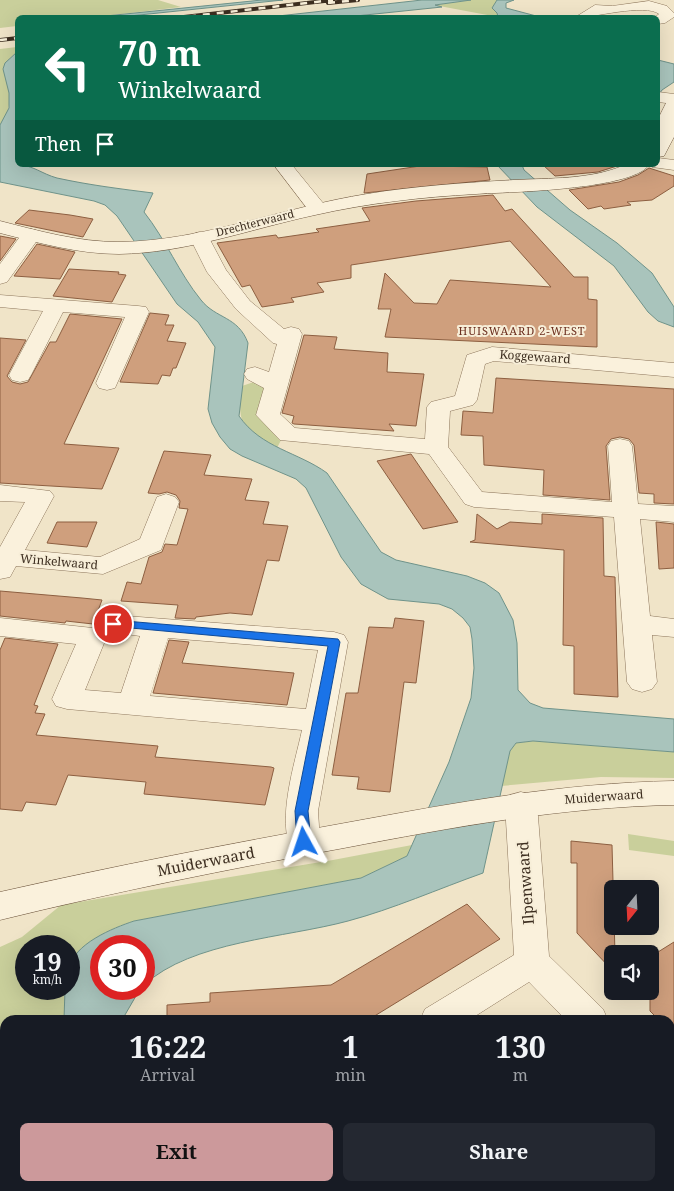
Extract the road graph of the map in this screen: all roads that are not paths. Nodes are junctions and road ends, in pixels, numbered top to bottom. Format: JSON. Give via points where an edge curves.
{"nodes":[{"id":1,"x":612,"y":10,"type":"junction"},
{"id":2,"x":586,"y":15,"type":"edge"},
{"id":3,"x":636,"y":15,"type":"edge"},
{"id":4,"x":660,"y":17,"type":"edge"},
{"id":5,"x":660,"y":22,"type":"edge"},
{"id":6,"x":674,"y":30,"type":"edge"},
{"id":7,"x":667,"y":99,"type":"edge"},
{"id":8,"x":660,"y":148,"type":"edge"},
{"id":9,"x":660,"y":164,"type":"edge"},
{"id":10,"x":674,"y":166,"type":"edge"},
{"id":11,"x":285,"y":167,"type":"edge"},
{"id":12,"x":634,"y":167,"type":"edge"},
{"id":13,"x":316,"y":208,"type":"junction"},
{"id":14,"x":0,"y":227,"type":"edge"},
{"id":15,"x":31,"y":235,"type":"junction"},
{"id":16,"x":200,"y":238,"type":"junction"},
{"id":17,"x":0,"y":278,"type":"edge"},
{"id":18,"x":0,"y":301,"type":"edge"},
{"id":19,"x":56,"y":306,"type":"junction"},
{"id":20,"x":674,"y":370,"type":"edge"},
{"id":21,"x":255,"y":374,"type":"dead end"},
{"id":22,"x":20,"y":375,"type":"dead end"},
{"id":23,"x":107,"y":383,"type":"dead end"},
{"id":24,"x":278,"y":386,"type":"junction"},
{"id":25,"x":620,"y":446,"type":"dead end"},
{"id":26,"x":436,"y":447,"type":"junction"},
{"id":27,"x":0,"y":493,"type":"edge"},
{"id":28,"x":166,"y":502,"type":"dead end"},
{"id":29,"x":627,"y":509,"type":"junction"},
{"id":30,"x":674,"y":514,"type":"edge"},
{"id":31,"x":2,"y":561,"type":"edge"},
{"id":32,"x":638,"y":624,"type":"junction"},
{"id":33,"x":0,"y":627,"type":"edge"},
{"id":34,"x":157,"y":628,"type":"junction"},
{"id":35,"x":674,"y":628,"type":"edge"},
{"id":36,"x":103,"y":630,"type":"junction"},
{"id":37,"x":642,"y":682,"type":"dead end"},
{"id":38,"x":132,"y":705,"type":"junction"},
{"id":39,"x":319,"y":721,"type":"junction"},
{"id":40,"x":674,"y":793,"type":"edge"},
{"id":41,"x":512,"y":805,"type":"junction"},
{"id":42,"x":304,"y":842,"type":"junction"},
{"id":43,"x":0,"y":906,"type":"edge"},
{"id":44,"x":532,"y":962,"type":"junction"},
{"id":45,"x":446,"y":1015,"type":"edge"},
{"id":46,"x":585,"y":1015,"type":"edge"}],
"edges":[{"from":1,"to":2,"type":"street","via":[[595,9]]},
{"from":1,"to":3,"type":"street"},
{"from":1,"to":4,"type":"street","via":[[649,5],[668,14]]},
{"from":5,"to":6,"type":"street"},
{"from":7,"to":8,"type":"street","via":[[666,136]]},
{"from":9,"to":10,"type":"street"},
{"from":11,"to":13,"type":"street"},
{"from":12,"to":13,"type":"street","name":"Drechterwaard","via":[[604,177],[425,192]]},
{"from":13,"to":16,"type":"street","name":"Drechterwaard"},
{"from":14,"to":15,"type":"street","name":"Drechterwaard"},
{"from":15,"to":16,"type":"street","name":"Drechterwaard","via":[[90,246],[134,247]]},
{"from":15,"to":17,"type":"street"},
{"from":16,"to":24,"type":"street","via":[[217,272],[238,299],[286,336]]},
{"from":18,"to":19,"type":"street"},
{"from":19,"to":22,"type":"street"},
{"from":19,"to":23,"type":"street","via":[[138,312]]},
{"from":20,"to":26,"type":"street","name":"Koggewaard","via":[[492,354],[475,360],[465,400],[439,406]]},
{"from":21,"to":24,"type":"street"},
{"from":24,"to":26,"type":"street","via":[[268,415],[288,435]]},
{"from":25,"to":29,"type":"street"},
{"from":26,"to":29,"type":"street","via":[[474,499]]},
{"from":27,"to":31,"type":"street","name":"Winkelwaard","via":[[41,496]]},
{"from":28,"to":31,"type":"street","name":"Winkelwaard","via":[[152,544],[103,566]]},
{"from":29,"to":30,"type":"street"},
{"from":29,"to":32,"type":"street"},
{"from":32,"to":35,"type":"street"},
{"from":32,"to":37,"type":"street"},
{"from":33,"to":36,"type":"street","via":[[63,633]]},
{"from":34,"to":36,"type":"street"},
{"from":34,"to":38,"type":"street"},
{"from":34,"to":39,"type":"street","via":[[334,642]]},
{"from":36,"to":38,"type":"street","via":[[67,699]]},
{"from":38,"to":39,"type":"street"},
{"from":39,"to":42,"type":"street","via":[[302,811]]},
{"from":40,"to":41,"type":"street","name":"Muiderwaard"},
{"from":41,"to":42,"type":"street","name":"Muiderwaard"},
{"from":41,"to":44,"type":"street","name":"Ilpenwaard"},
{"from":42,"to":43,"type":"street","name":"Muiderwaard","via":[[72,888]]},
{"from":44,"to":45,"type":"street"},
{"from":44,"to":46,"type":"street"}]}
